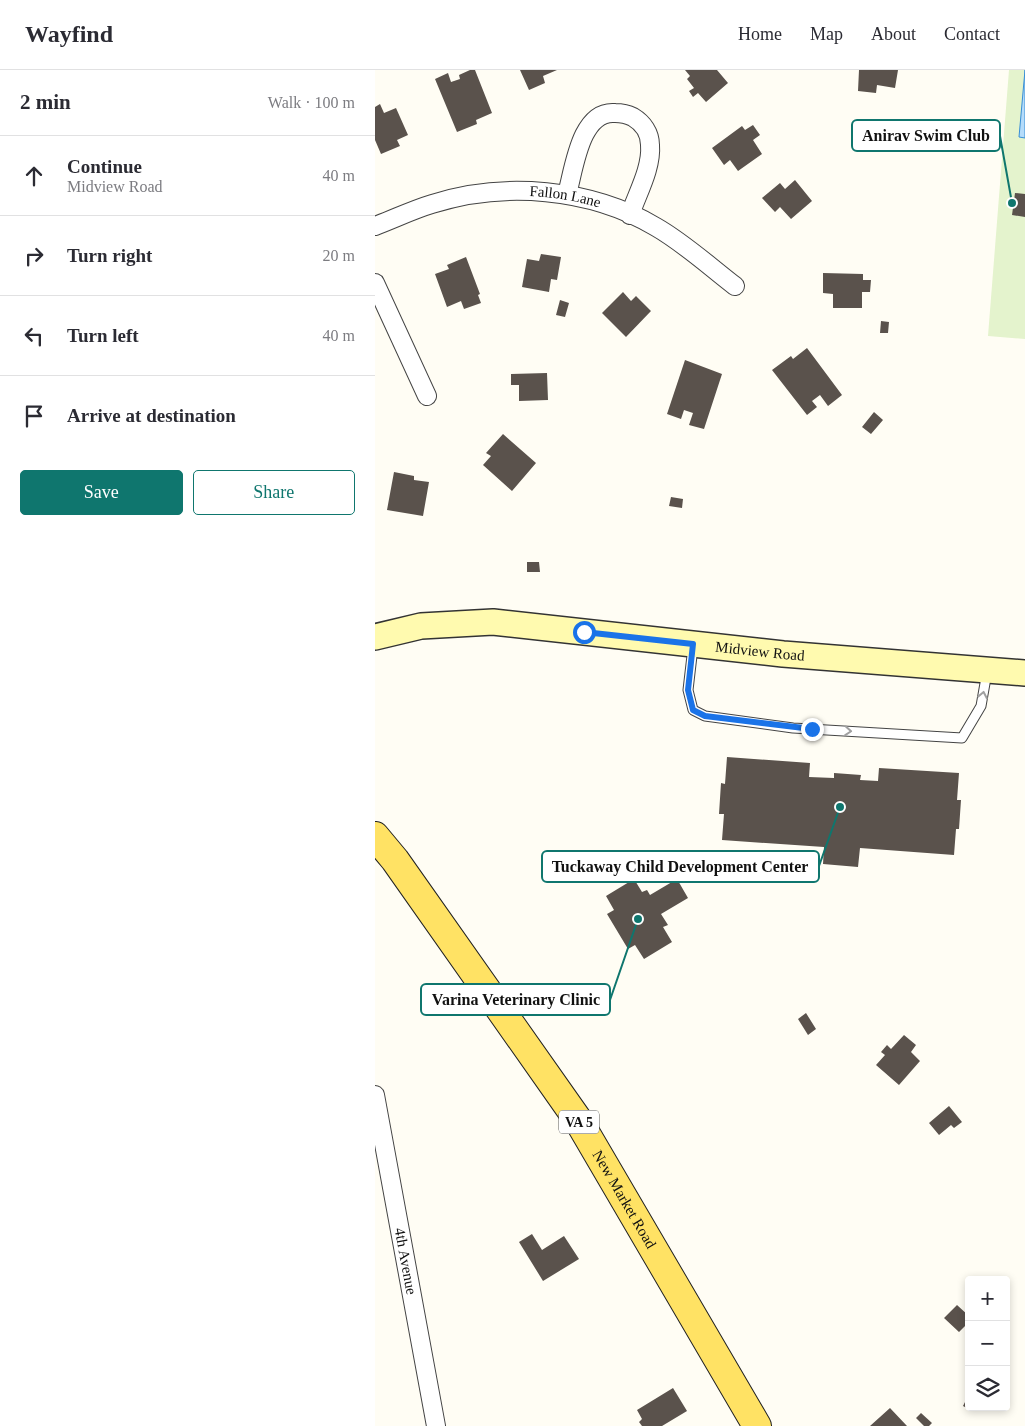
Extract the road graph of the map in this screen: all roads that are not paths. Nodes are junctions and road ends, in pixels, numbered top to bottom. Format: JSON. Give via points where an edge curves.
{"nodes":[{"id":1,"x":567,"y":194,"type":"junction"},
{"id":2,"x":630,"y":214,"type":"junction"},
{"id":3,"x":375,"y":226,"type":"edge"},
{"id":4,"x":375,"y":283,"type":"edge"},
{"id":5,"x":735,"y":286,"type":"dead end"},
{"id":6,"x":427,"y":396,"type":"dead end"},
{"id":7,"x":375,"y":636,"type":"edge"},
{"id":8,"x":693,"y":644,"type":"junction"},
{"id":9,"x":987,"y":671,"type":"junction"},
{"id":10,"x":1025,"y":674,"type":"edge"},
{"id":11,"x":375,"y":836,"type":"edge"},
{"id":12,"x":375,"y":1095,"type":"edge"},
{"id":13,"x":436,"y":1426,"type":"edge"},
{"id":14,"x":757,"y":1426,"type":"edge"}],
"edges":[{"from":1,"to":2,"type":"street","name":"Fallon Lane"},
{"from":1,"to":2,"type":"street","via":[[587,128],[596,118],[611,112],[628,114],[639,121],[651,145]]},
{"from":1,"to":3,"type":"street","name":"Fallon Lane","via":[[521,191],[477,194],[432,204]]},
{"from":2,"to":5,"type":"street","name":"Fallon Lane","via":[[656,226]]},
{"from":4,"to":6,"type":"street"},
{"from":7,"to":8,"type":"street","name":"Midview Road","via":[[421,626],[493,622]]},
{"from":8,"to":9,"type":"street","name":"Midview Road"},
{"from":8,"to":9,"type":"lane","one_way":true,"via":[[688,690],[693,710],[705,716],[793,728],[961,738],[981,706]]},
{"from":9,"to":10,"type":"street","name":"Midview Road"},
{"from":11,"to":14,"type":"main road","name":"New Market Road","number":"VA 5","via":[[578,1120]]},
{"from":12,"to":13,"type":"street","name":"4th Avenue"}]}
